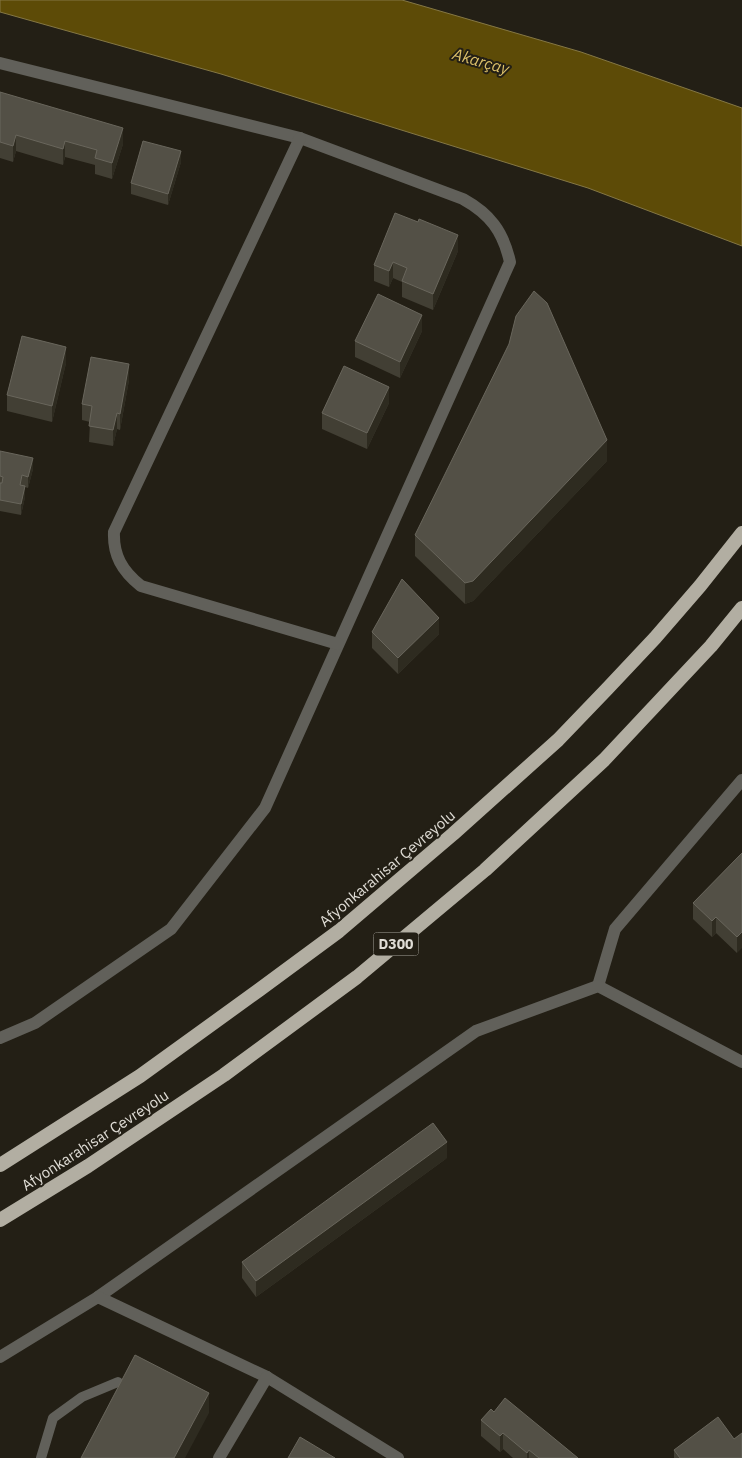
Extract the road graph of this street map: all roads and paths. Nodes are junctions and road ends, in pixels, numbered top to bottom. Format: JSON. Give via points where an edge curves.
{"nodes":[{"id":1,"x":0,"y":63,"type":"edge"},
{"id":2,"x":300,"y":138,"type":"junction"},
{"id":3,"x":742,"y":533,"type":"edge"},
{"id":4,"x":742,"y":608,"type":"edge"},
{"id":5,"x":338,"y":644,"type":"junction"},
{"id":6,"x":742,"y":780,"type":"edge"},
{"id":7,"x":598,"y":986,"type":"junction"},
{"id":8,"x":0,"y":1038,"type":"edge"},
{"id":9,"x":742,"y":1062,"type":"edge"},
{"id":10,"x":0,"y":1165,"type":"edge"},
{"id":11,"x":0,"y":1220,"type":"edge"},
{"id":12,"x":98,"y":1297,"type":"junction"},
{"id":13,"x":0,"y":1357,"type":"edge"},
{"id":14,"x":267,"y":1377,"type":"junction"},
{"id":15,"x":118,"y":1382,"type":"dead end"},
{"id":16,"x":41,"y":1458,"type":"edge"},
{"id":17,"x":219,"y":1458,"type":"edge"},
{"id":18,"x":398,"y":1458,"type":"edge"}],
"edges":[{"from":1,"to":2,"type":"street"},
{"from":2,"to":5,"type":"street","via":[[475,206],[496,226],[510,262]]},
{"from":2,"to":5,"type":"street","via":[[114,532],[114,542],[124,571],[141,586]]},
{"from":3,"to":10,"type":"highway","name":"Afyonkarahisar Çevreyolu","via":[[654,638],[558,740],[446,840],[339,931],[259,990],[140,1076]]},
{"from":4,"to":11,"type":"highway","name":"Afyonkarahisar Çevreyolu","number":"D300","via":[[711,646],[604,760],[485,870],[357,977],[224,1074],[88,1166]]},
{"from":5,"to":8,"type":"street","via":[[265,808],[171,928],[34,1023]]},
{"from":6,"to":7,"type":"street","via":[[615,928]]},
{"from":7,"to":9,"type":"street"},
{"from":7,"to":12,"type":"street","via":[[476,1031]]},
{"from":12,"to":13,"type":"street"},
{"from":12,"to":14,"type":"street"},
{"from":14,"to":17,"type":"street"},
{"from":14,"to":18,"type":"street"},
{"from":15,"to":16,"type":"lane","via":[[82,1397],[53,1418]]}]}
